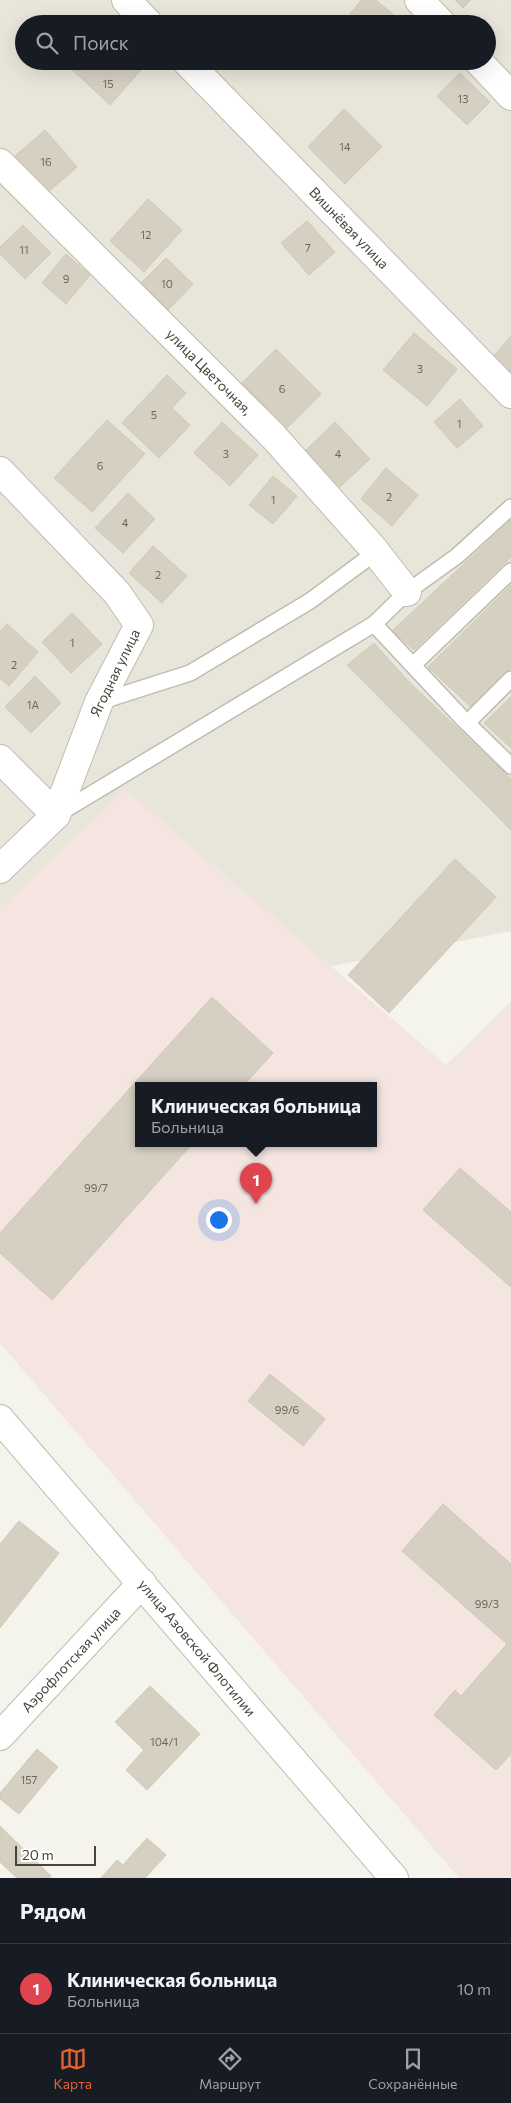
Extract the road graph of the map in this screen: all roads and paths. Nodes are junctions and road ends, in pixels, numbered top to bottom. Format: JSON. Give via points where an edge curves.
{"nodes":[{"id":1,"x":126,"y":0,"type":"edge"},
{"id":2,"x":419,"y":0,"type":"edge"},
{"id":3,"x":141,"y":15,"type":"edge"},
{"id":4,"x":433,"y":15,"type":"edge"},
{"id":5,"x":195,"y":70,"type":"edge"},
{"id":6,"x":486,"y":70,"type":"edge"},
{"id":7,"x":511,"y":96,"type":"edge"},
{"id":8,"x":0,"y":163,"type":"edge"},
{"id":9,"x":511,"y":394,"type":"edge"},
{"id":10,"x":0,"y":472,"type":"edge"},
{"id":11,"x":511,"y":507,"type":"edge"},
{"id":12,"x":372,"y":546,"type":"junction"},
{"id":13,"x":511,"y":571,"type":"edge"},
{"id":14,"x":408,"y":592,"type":"junction"},
{"id":15,"x":374,"y":624,"type":"junction"},
{"id":16,"x":413,"y":665,"type":"junction"},
{"id":17,"x":511,"y":679,"type":"edge"},
{"id":18,"x":99,"y":702,"type":"junction"},
{"id":19,"x":467,"y":723,"type":"junction"},
{"id":20,"x":0,"y":759,"type":"edge"},
{"id":21,"x":511,"y":766,"type":"edge"},
{"id":22,"x":56,"y":816,"type":"junction"},
{"id":23,"x":0,"y":868,"type":"edge"},
{"id":24,"x":0,"y":1419,"type":"edge"},
{"id":25,"x":142,"y":1583,"type":"junction"},
{"id":26,"x":0,"y":1736,"type":"edge"},
{"id":27,"x":394,"y":1878,"type":"edge"}],
"edges":[{"from":1,"to":3,"type":"street"},
{"from":2,"to":4,"type":"street"},
{"from":5,"to":9,"type":"street","name":"Вишнёвая улица"},
{"from":6,"to":7,"type":"street"},
{"from":8,"to":12,"type":"street","name":"улица Цветочная,","via":[[273,436]]},
{"from":10,"to":18,"type":"street","name":"Ягодная улица","via":[[117,593],[139,625]]},
{"from":11,"to":14,"type":"lane","via":[[457,556]]},
{"from":12,"to":14,"type":"street","name":"улица Цветочная,"},
{"from":12,"to":18,"type":"lane","via":[[368,558],[310,601],[190,673]]},
{"from":13,"to":16,"type":"lane"},
{"from":14,"to":15,"type":"lane"},
{"from":15,"to":16,"type":"lane"},
{"from":15,"to":22,"type":"lane"},
{"from":16,"to":19,"type":"lane"},
{"from":17,"to":19,"type":"lane"},
{"from":18,"to":22,"type":"street","name":"Ягодная улица"},
{"from":19,"to":21,"type":"lane"},
{"from":20,"to":22,"type":"street"},
{"from":22,"to":23,"type":"street","name":"Ягодная улица"},
{"from":24,"to":25,"type":"street","name":"улица Азовской Флотилии"},
{"from":25,"to":26,"type":"street","name":"Аэрофлотская улица"},
{"from":25,"to":27,"type":"street","name":"улица Азовской Флотилии"}]}
